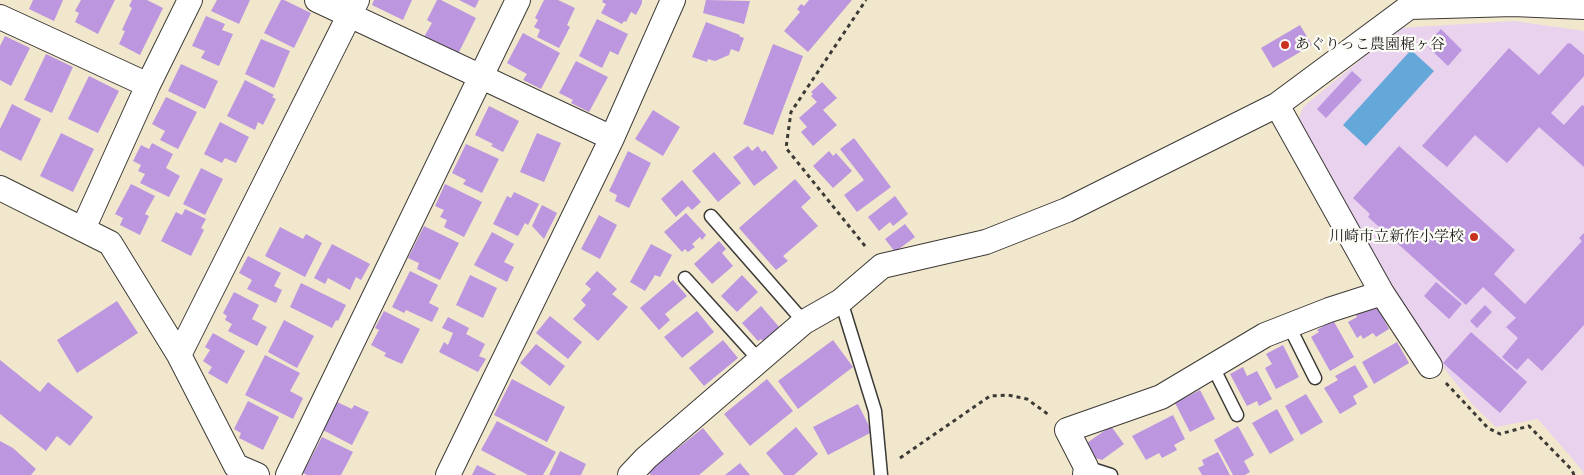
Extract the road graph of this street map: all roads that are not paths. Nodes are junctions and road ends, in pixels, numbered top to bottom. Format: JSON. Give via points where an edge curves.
{"nodes":[{"id":1,"x":190,"y":0,"type":"edge"},
{"id":2,"x":317,"y":0,"type":"edge"},
{"id":3,"x":518,"y":0,"type":"edge"},
{"id":4,"x":673,"y":0,"type":"edge"},
{"id":5,"x":1411,"y":4,"type":"edge"},
{"id":6,"x":353,"y":7,"type":"edge"},
{"id":7,"x":1584,"y":7,"type":"edge"},
{"id":8,"x":0,"y":16,"type":"edge"},
{"id":9,"x":480,"y":76,"type":"junction"},
{"id":10,"x":148,"y":85,"type":"junction"},
{"id":11,"x":1277,"y":106,"type":"junction"},
{"id":12,"x":612,"y":138,"type":"junction"},
{"id":13,"x":0,"y":188,"type":"edge"},
{"id":14,"x":711,"y":216,"type":"dead end"},
{"id":15,"x":82,"y":229,"type":"junction"},
{"id":16,"x":685,"y":278,"type":"dead end"},
{"id":17,"x":1382,"y":293,"type":"junction"},
{"id":18,"x":841,"y":301,"type":"junction"},
{"id":19,"x":804,"y":322,"type":"junction"},
{"id":20,"x":1289,"y":326,"type":"junction"},
{"id":21,"x":179,"y":355,"type":"junction"},
{"id":22,"x":760,"y":361,"type":"junction"},
{"id":23,"x":1430,"y":366,"type":"road end"},
{"id":24,"x":1213,"y":367,"type":"junction"},
{"id":25,"x":1315,"y":378,"type":"dead end"},
{"id":26,"x":1237,"y":415,"type":"dead end"},
{"id":27,"x":1086,"y":471,"type":"edge"},
{"id":28,"x":881,"y":473,"type":"edge"},
{"id":29,"x":257,"y":475,"type":"edge"},
{"id":30,"x":288,"y":475,"type":"edge"},
{"id":31,"x":448,"y":475,"type":"edge"},
{"id":32,"x":630,"y":475,"type":"edge"},
{"id":33,"x":1111,"y":475,"type":"edge"}],
"edges":[{"from":1,"to":10,"type":"street"},
{"from":2,"to":6,"type":"street"},
{"from":3,"to":9,"type":"street"},
{"from":4,"to":12,"type":"street"},
{"from":5,"to":7,"type":"street"},
{"from":5,"to":11,"type":"street"},
{"from":6,"to":9,"type":"street"},
{"from":6,"to":21,"type":"street"},
{"from":8,"to":10,"type":"street"},
{"from":9,"to":12,"type":"street"},
{"from":9,"to":30,"type":"street"},
{"from":10,"to":15,"type":"street"},
{"from":11,"to":17,"type":"street"},
{"from":11,"to":18,"type":"street","via":[[1067,210],[986,242],[882,266]]},
{"from":12,"to":31,"type":"street"},
{"from":13,"to":15,"type":"street"},
{"from":14,"to":19,"type":"lane"},
{"from":15,"to":21,"type":"street","via":[[110,243]]},
{"from":16,"to":22,"type":"lane"},
{"from":17,"to":20,"type":"street"},
{"from":17,"to":23,"type":"street"},
{"from":18,"to":19,"type":"street"},
{"from":18,"to":28,"type":"lane","via":[[875,411]]},
{"from":19,"to":22,"type":"street"},
{"from":20,"to":24,"type":"street","via":[[1265,335]]},
{"from":20,"to":25,"type":"lane"},
{"from":21,"to":29,"type":"street","via":[[236,466]]},
{"from":22,"to":32,"type":"street"},
{"from":24,"to":26,"type":"lane"},
{"from":24,"to":27,"type":"street","via":[[1161,397],[1067,430]]},
{"from":27,"to":33,"type":"lane"}]}
